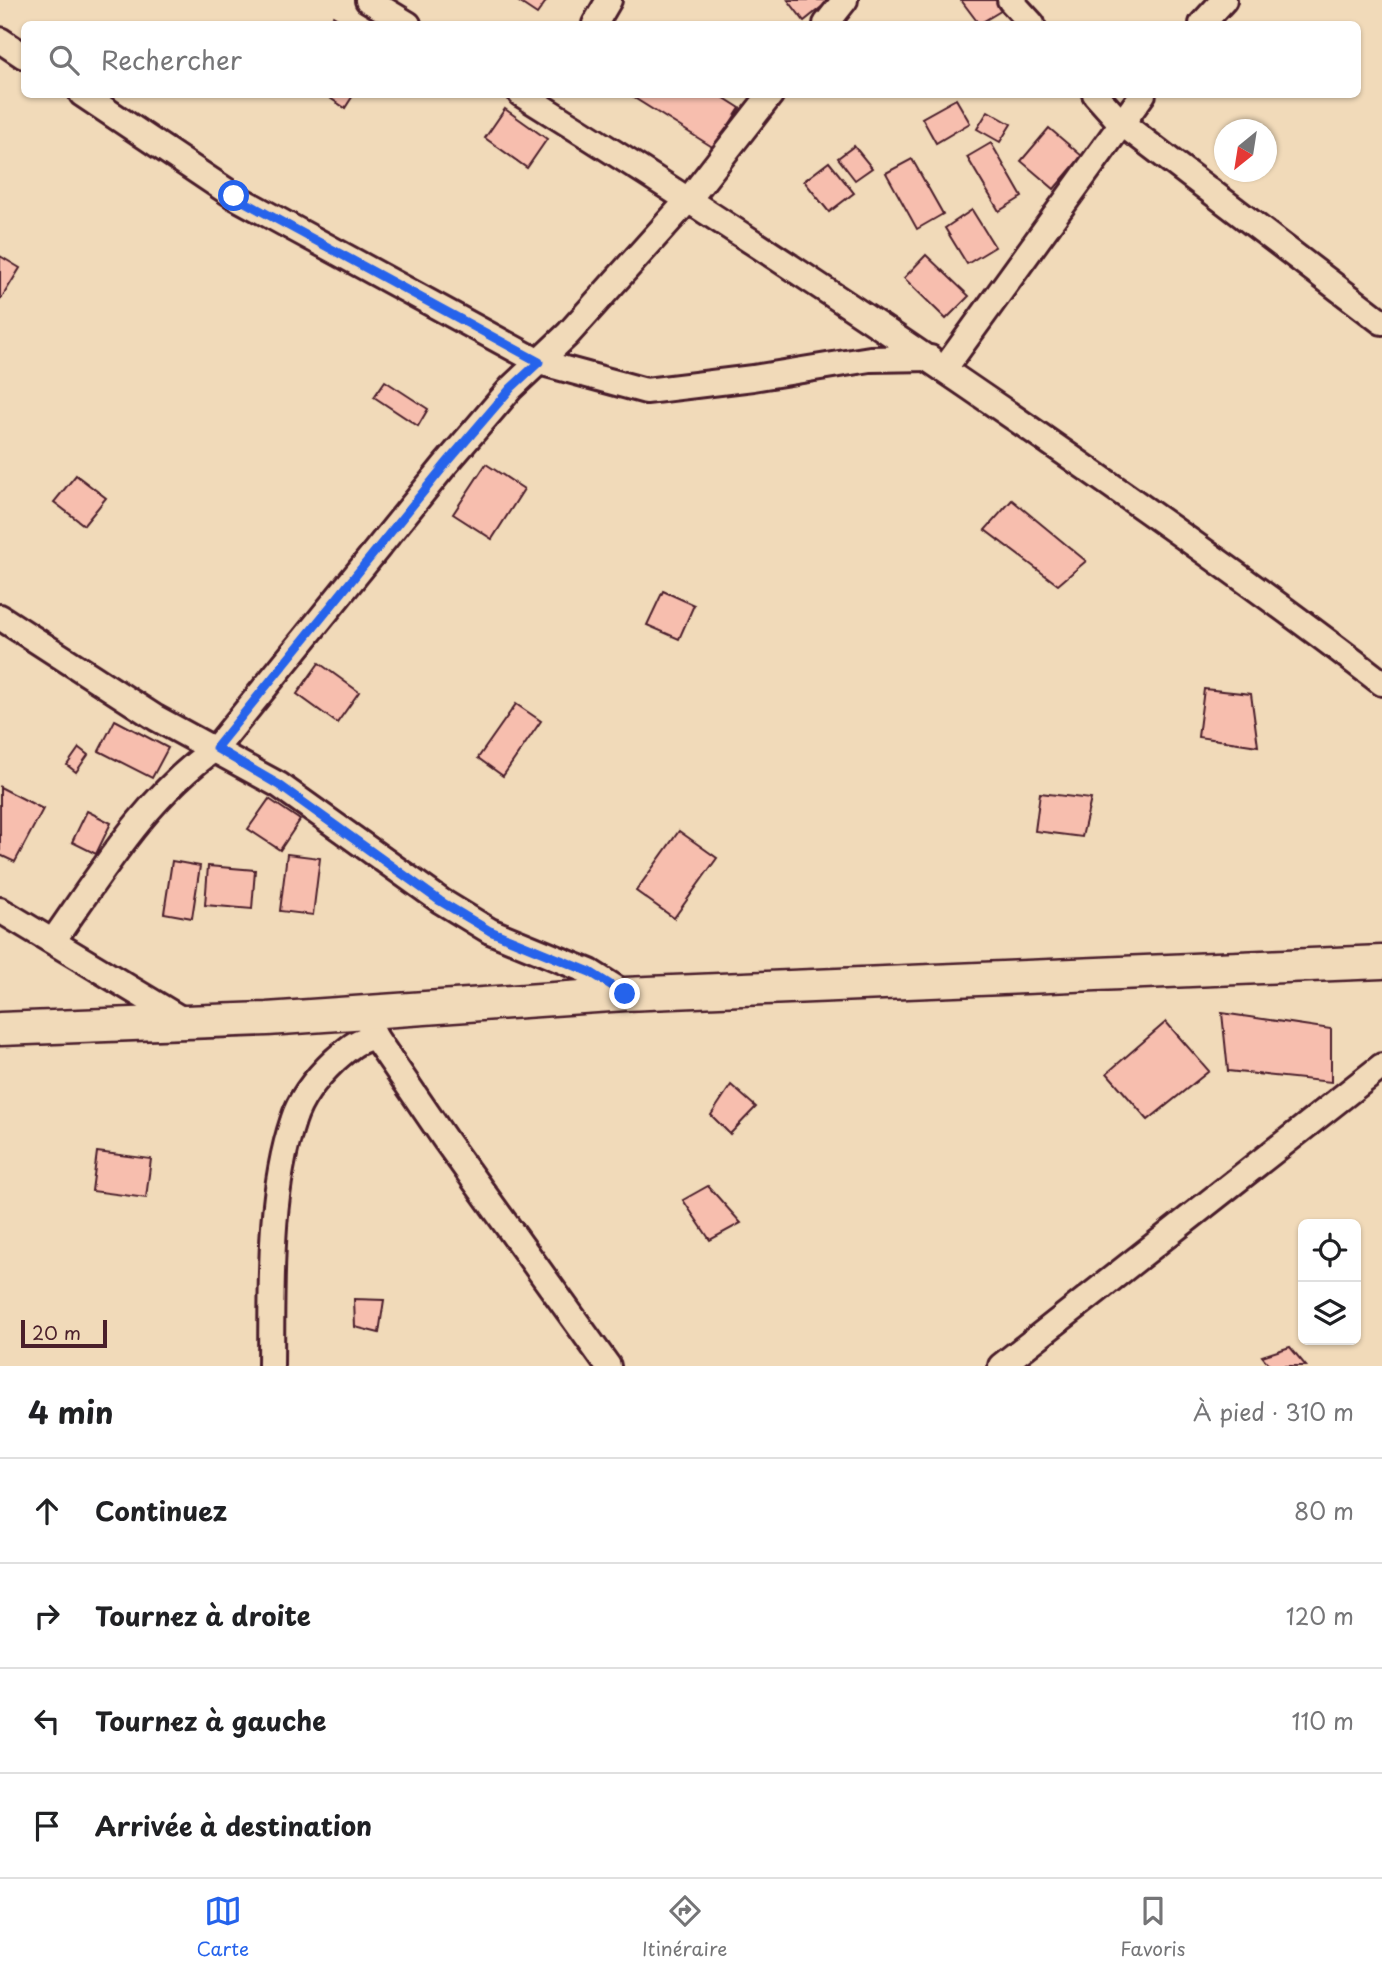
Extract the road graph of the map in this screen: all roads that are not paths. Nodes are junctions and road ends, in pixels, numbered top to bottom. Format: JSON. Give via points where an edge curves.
{"nodes":[{"id":1,"x":368,"y":0,"type":"edge"},
{"id":2,"x":609,"y":0,"type":"edge"},
{"id":3,"x":845,"y":0,"type":"edge"},
{"id":4,"x":1010,"y":0,"type":"edge"},
{"id":5,"x":1224,"y":0,"type":"edge"},
{"id":6,"x":403,"y":21,"type":"edge"},
{"id":7,"x":598,"y":21,"type":"edge"},
{"id":8,"x":828,"y":21,"type":"edge"},
{"id":9,"x":1029,"y":21,"type":"edge"},
{"id":10,"x":1205,"y":21,"type":"edge"},
{"id":11,"x":0,"y":40,"type":"edge"},
{"id":12,"x":21,"y":54,"type":"edge"},
{"id":13,"x":88,"y":98,"type":"edge"},
{"id":14,"x":536,"y":98,"type":"edge"},
{"id":15,"x":768,"y":98,"type":"edge"},
{"id":16,"x":1099,"y":98,"type":"edge"},
{"id":17,"x":1140,"y":98,"type":"edge"},
{"id":18,"x":554,"y":103,"type":"edge"},
{"id":19,"x":1120,"y":122,"type":"junction"},
{"id":20,"x":690,"y":199,"type":"junction"},
{"id":21,"x":1382,"y":321,"type":"edge"},
{"id":22,"x":539,"y":362,"type":"junction"},
{"id":23,"x":937,"y":363,"type":"junction"},
{"id":24,"x":0,"y":617,"type":"edge"},
{"id":25,"x":1382,"y":683,"type":"edge"},
{"id":26,"x":216,"y":748,"type":"junction"},
{"id":27,"x":0,"y":910,"type":"edge"},
{"id":28,"x":53,"y":941,"type":"junction"},
{"id":29,"x":1382,"y":962,"type":"edge"},
{"id":30,"x":625,"y":994,"type":"junction"},
{"id":31,"x":186,"y":1022,"type":"junction"},
{"id":32,"x":370,"y":1025,"type":"junction"},
{"id":33,"x":0,"y":1029,"type":"edge"},
{"id":34,"x":1382,"y":1066,"type":"edge"},
{"id":35,"x":271,"y":1366,"type":"edge"},
{"id":36,"x":608,"y":1366,"type":"edge"},
{"id":37,"x":1001,"y":1366,"type":"edge"}],
"edges":[{"from":1,"to":6,"type":"street"},
{"from":2,"to":7,"type":"street"},
{"from":3,"to":8,"type":"street"},
{"from":4,"to":9,"type":"street"},
{"from":5,"to":10,"type":"street"},
{"from":11,"to":12,"type":"street"},
{"from":13,"to":22,"type":"street","via":[[234,196]]},
{"from":14,"to":18,"type":"street"},
{"from":15,"to":20,"type":"street"},
{"from":16,"to":19,"type":"street"},
{"from":17,"to":19,"type":"street"},
{"from":18,"to":20,"type":"street"},
{"from":19,"to":21,"type":"street"},
{"from":19,"to":23,"type":"street"},
{"from":20,"to":22,"type":"street"},
{"from":20,"to":23,"type":"street"},
{"from":22,"to":23,"type":"street","via":[[646,391],[870,359]]},
{"from":22,"to":26,"type":"street","via":[[445,465]]},
{"from":23,"to":25,"type":"street","via":[[1268,595]]},
{"from":24,"to":26,"type":"street","via":[[156,718]]},
{"from":26,"to":28,"type":"street","via":[[161,794]]},
{"from":26,"to":30,"type":"street","via":[[279,785],[440,901],[490,931],[590,972]]},
{"from":27,"to":28,"type":"street"},
{"from":28,"to":31,"type":"street"},
{"from":29,"to":30,"type":"street"},
{"from":30,"to":32,"type":"street"},
{"from":31,"to":32,"type":"street"},
{"from":31,"to":33,"type":"street"},
{"from":32,"to":35,"type":"street","via":[[325,1069],[293,1120],[281,1173],[272,1272]]},
{"from":32,"to":36,"type":"street"},
{"from":34,"to":37,"type":"street"}]}
